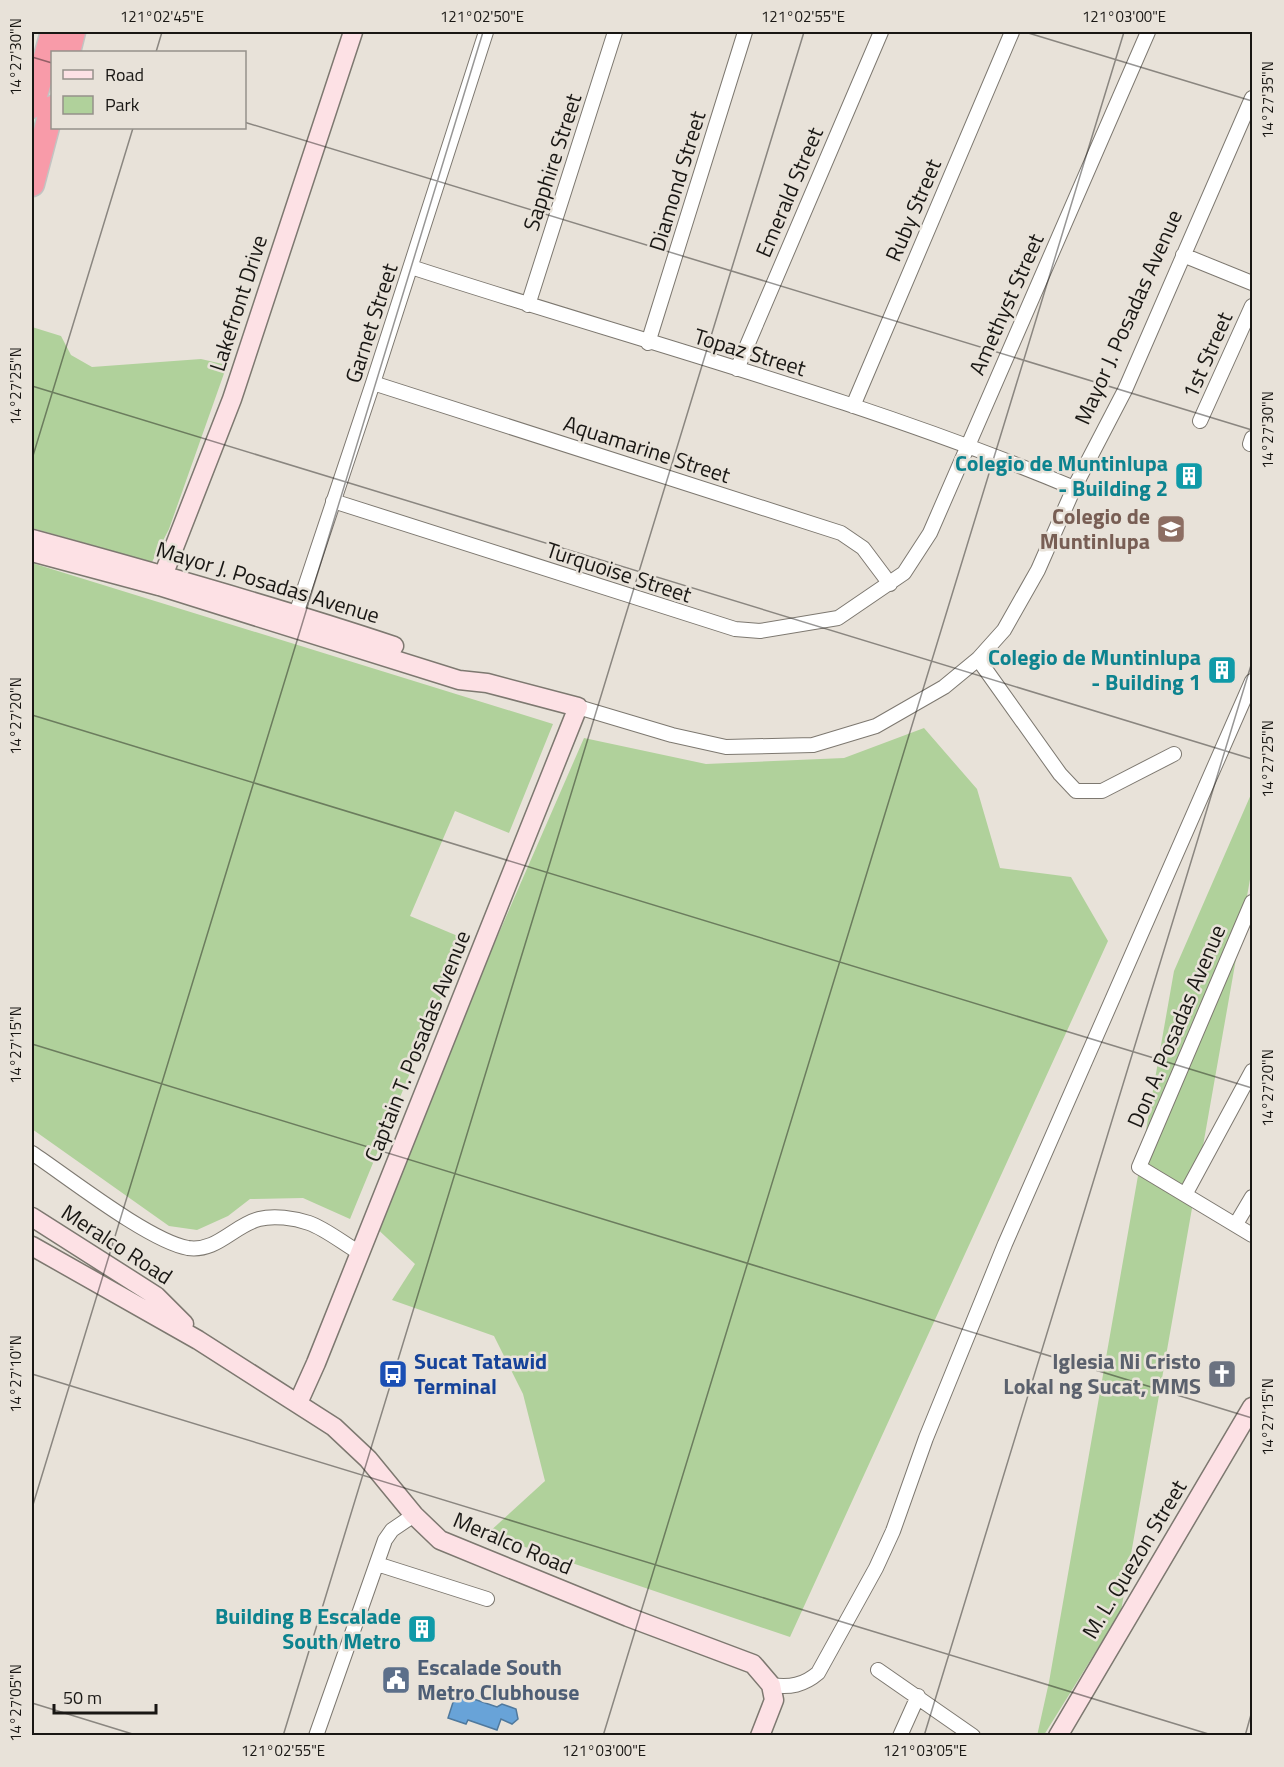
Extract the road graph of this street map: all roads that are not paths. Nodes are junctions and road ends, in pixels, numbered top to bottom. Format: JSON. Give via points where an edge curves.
{"nodes":[{"id":1,"x":45,"y":32,"type":"edge"},
{"id":2,"x":53,"y":32,"type":"edge"},
{"id":3,"x":74,"y":32,"type":"edge"},
{"id":4,"x":353,"y":32,"type":"edge"},
{"id":5,"x":486,"y":32,"type":"edge"},
{"id":6,"x":615,"y":32,"type":"edge"},
{"id":7,"x":745,"y":32,"type":"edge"},
{"id":8,"x":1012,"y":32,"type":"edge"},
{"id":9,"x":1148,"y":32,"type":"edge"},
{"id":10,"x":876,"y":33,"type":"edge"},
{"id":11,"x":68,"y":51,"type":"edge"},
{"id":12,"x":32,"y":79,"type":"edge"},
{"id":13,"x":1252,"y":98,"type":"edge"},
{"id":14,"x":51,"y":103,"type":"edge"},
{"id":15,"x":32,"y":106,"type":"edge"},
{"id":16,"x":51,"y":112,"type":"edge"},
{"id":17,"x":32,"y":166,"type":"edge"},
{"id":18,"x":32,"y":184,"type":"edge"},
{"id":19,"x":1183,"y":255,"type":"junction"},
{"id":20,"x":411,"y":267,"type":"junction"},
{"id":21,"x":1252,"y":284,"type":"edge"},
{"id":22,"x":528,"y":305,"type":"junction"},
{"id":23,"x":1252,"y":306,"type":"edge"},
{"id":24,"x":1250,"y":320,"type":"edge"},
{"id":25,"x":648,"y":343,"type":"junction"},
{"id":26,"x":737,"y":369,"type":"junction"},
{"id":27,"x":373,"y":383,"type":"junction"},
{"id":28,"x":853,"y":406,"type":"junction"},
{"id":29,"x":1200,"y":422,"type":"dead end"},
{"id":30,"x":968,"y":444,"type":"junction"},
{"id":31,"x":1074,"y":488,"type":"junction"},
{"id":32,"x":333,"y":501,"type":"junction"},
{"id":33,"x":32,"y":539,"type":"edge"},
{"id":34,"x":32,"y":552,"type":"edge"},
{"id":35,"x":161,"y":580,"type":"junction"},
{"id":36,"x":890,"y":584,"type":"junction"},
{"id":37,"x":294,"y":619,"type":"junction"},
{"id":38,"x":978,"y":659,"type":"junction"},
{"id":39,"x":1252,"y":681,"type":"edge"},
{"id":40,"x":575,"y":706,"type":"junction"},
{"id":41,"x":1174,"y":754,"type":"dead end"},
{"id":42,"x":1252,"y":902,"type":"edge"},
{"id":43,"x":1247,"y":929,"type":"edge"},
{"id":44,"x":1252,"y":1071,"type":"edge"},
{"id":45,"x":32,"y":1153,"type":"edge"},
{"id":46,"x":1186,"y":1193,"type":"junction"},
{"id":47,"x":1252,"y":1197,"type":"edge"},
{"id":48,"x":32,"y":1217,"type":"edge"},
{"id":49,"x":1236,"y":1224,"type":"junction"},
{"id":50,"x":1252,"y":1235,"type":"edge"},
{"id":51,"x":32,"y":1246,"type":"edge"},
{"id":52,"x":355,"y":1250,"type":"junction"},
{"id":53,"x":198,"y":1340,"type":"junction"},
{"id":54,"x":295,"y":1402,"type":"junction"},
{"id":55,"x":1252,"y":1407,"type":"edge"},
{"id":56,"x":414,"y":1515,"type":"junction"},
{"id":57,"x":377,"y":1564,"type":"junction"},
{"id":58,"x":487,"y":1599,"type":"dead end"},
{"id":59,"x":878,"y":1670,"type":"dead end"},
{"id":60,"x":771,"y":1685,"type":"junction"},
{"id":61,"x":918,"y":1696,"type":"junction"},
{"id":62,"x":316,"y":1736,"type":"edge"},
{"id":63,"x":760,"y":1736,"type":"edge"},
{"id":64,"x":900,"y":1736,"type":"edge"},
{"id":65,"x":972,"y":1736,"type":"edge"},
{"id":66,"x":1058,"y":1736,"type":"edge"}],
"edges":[{"from":1,"to":12,"type":"highway"},
{"from":2,"to":15,"type":"highway"},
{"from":3,"to":11,"type":"highway"},
{"from":4,"to":35,"type":"street","name":"Lakefront Drive","via":[[232,399]]},
{"from":5,"to":20,"type":"street","name":"Garnet Street"},
{"from":6,"to":22,"type":"street","name":"Sapphire Street"},
{"from":7,"to":25,"type":"street","name":"Diamond Street"},
{"from":8,"to":28,"type":"street","name":"Ruby Street"},
{"from":9,"to":30,"type":"street","name":"Amethyst Street"},
{"from":10,"to":26,"type":"street","name":"Emerald Street"},
{"from":13,"to":19,"type":"street","name":"Mayor J. Posadas Avenue"},
{"from":14,"to":17,"type":"street"},
{"from":16,"to":18,"type":"highway"},
{"from":19,"to":21,"type":"street"},
{"from":19,"to":31,"type":"street","name":"Mayor J. Posadas Avenue","via":[[1125,390]]},
{"from":20,"to":22,"type":"street","name":"Topaz Street"},
{"from":20,"to":27,"type":"street","name":"Garnet Street"},
{"from":22,"to":25,"type":"street","name":"Topaz Street"},
{"from":23,"to":24,"type":"street","name":"1st Street"},
{"from":24,"to":29,"type":"street","name":"1st Street"},
{"from":25,"to":26,"type":"street","name":"Topaz Street"},
{"from":26,"to":28,"type":"street","name":"Topaz Street"},
{"from":27,"to":32,"type":"street","name":"Garnet Street"},
{"from":27,"to":36,"type":"street","name":"Aquamarine Street","via":[[841,533],[863,548]]},
{"from":28,"to":30,"type":"street","name":"Topaz Street"},
{"from":30,"to":31,"type":"street","name":"Topaz Street"},
{"from":30,"to":36,"type":"street","name":"Amethyst Street","via":[[930,533],[912,564]]},
{"from":31,"to":38,"type":"street","name":"Mayor J. Posadas Avenue","via":[[1023,599],[1004,630]]},
{"from":32,"to":36,"type":"street","name":"Turquoise Street","via":[[735,629],[760,631],[838,618]]},
{"from":32,"to":37,"type":"street","name":"Garnet Street"},
{"from":33,"to":35,"type":"street","name":"Mayor J. Posadas Avenue"},
{"from":34,"to":35,"type":"street","name":"Mayor J. Posadas Avenue"},
{"from":35,"to":37,"type":"street","name":"Mayor J. Posadas Avenue"},
{"from":37,"to":40,"type":"street","name":"Mayor J. Posadas Avenue","via":[[464,669],[487,682]]},
{"from":38,"to":40,"type":"street","name":"Mayor J. Posadas Avenue","via":[[944,687],[876,726],[813,745],[726,747]]},
{"from":38,"to":41,"type":"street","via":[[1076,791],[1102,791]]},
{"from":39,"to":60,"type":"street","via":[[1005,1244],[876,1568],[819,1673],[792,1686]]},
{"from":40,"to":52,"type":"street","name":"Captain T. Posadas Avenue"},
{"from":42,"to":43,"type":"street","name":"Don A. Posadas Avenue"},
{"from":43,"to":46,"type":"street","name":"Don A. Posadas Avenue","via":[[1139,1167]]},
{"from":44,"to":46,"type":"street"},
{"from":45,"to":52,"type":"street","via":[[172,1244],[201,1249],[258,1219],[282,1217],[310,1223]]},
{"from":46,"to":49,"type":"street"},
{"from":47,"to":49,"type":"street"},
{"from":48,"to":53,"type":"street","name":"Meralco Road","via":[[156,1296]]},
{"from":49,"to":50,"type":"street"},
{"from":51,"to":53,"type":"street","name":"Meralco Road"},
{"from":52,"to":54,"type":"street","name":"Captain T. Posadas Avenue"},
{"from":53,"to":54,"type":"street","name":"Meralco Road"},
{"from":54,"to":56,"type":"street","name":"Meralco Road","via":[[343,1435]]},
{"from":55,"to":66,"type":"street","name":"M. L. Quezon Street"},
{"from":56,"to":57,"type":"street","via":[[392,1530]]},
{"from":56,"to":60,"type":"street","name":"Meralco Road","via":[[440,1540],[455,1548],[753,1664]]},
{"from":57,"to":58,"type":"street"},
{"from":57,"to":62,"type":"street"},
{"from":59,"to":61,"type":"street"},
{"from":60,"to":63,"type":"street","via":[[774,1700]]},
{"from":61,"to":64,"type":"street"},
{"from":61,"to":65,"type":"street"}]}
